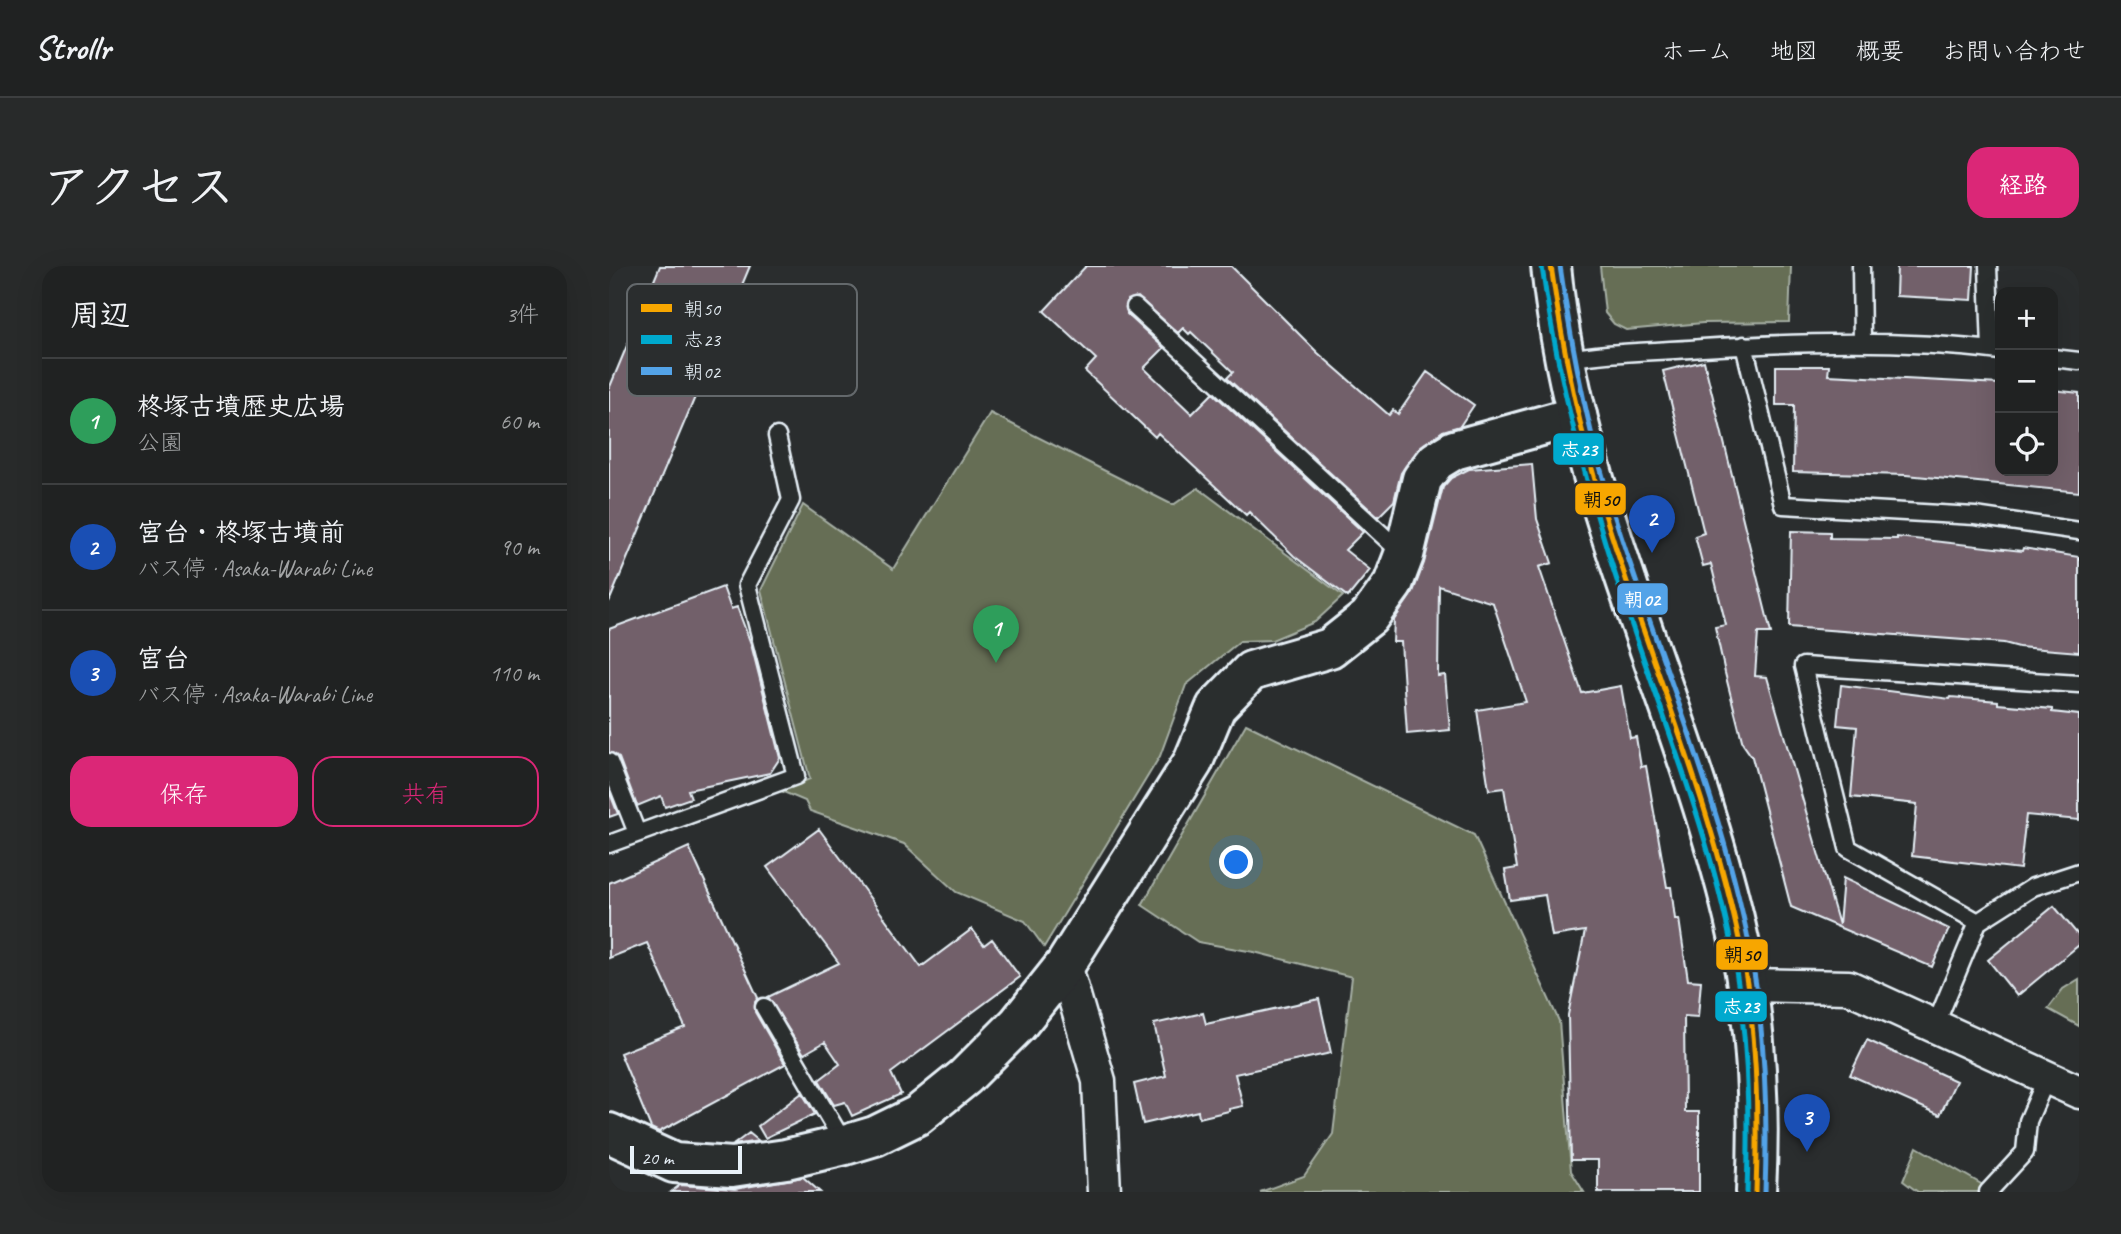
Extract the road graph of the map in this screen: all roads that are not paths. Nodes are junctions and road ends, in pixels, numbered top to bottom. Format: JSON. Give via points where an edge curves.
{"nodes":[{"id":1,"x":1551,"y":266,"type":"edge"},
{"id":2,"x":1861,"y":266,"type":"edge"},
{"id":3,"x":1988,"y":266,"type":"edge"},
{"id":4,"x":1135,"y":307,"type":"dead end"},
{"id":5,"x":1862,"y":342,"type":"junction"},
{"id":6,"x":1744,"y":345,"type":"junction"},
{"id":7,"x":1996,"y":350,"type":"edge"},
{"id":8,"x":1995,"y":351,"type":"edge"},
{"id":9,"x":2058,"y":359,"type":"edge"},
{"id":10,"x":1564,"y":360,"type":"junction"},
{"id":11,"x":2079,"y":361,"type":"edge"},
{"id":12,"x":1577,"y":416,"type":"junction"},
{"id":13,"x":777,"y":436,"type":"dead end"},
{"id":14,"x":2079,"y":531,"type":"edge"},
{"id":15,"x":1404,"y":555,"type":"junction"},
{"id":16,"x":2079,"y":684,"type":"edge"},
{"id":17,"x":609,"y":762,"type":"edge"},
{"id":18,"x":637,"y":833,"type":"junction"},
{"id":19,"x":609,"y":844,"type":"edge"},
{"id":20,"x":2079,"y":872,"type":"edge"},
{"id":21,"x":1978,"y":922,"type":"junction"},
{"id":22,"x":1065,"y":965,"type":"junction"},
{"id":23,"x":1746,"y":985,"type":"junction"},
{"id":24,"x":764,"y":1007,"type":"dead end"},
{"id":25,"x":1935,"y":1026,"type":"junction"},
{"id":26,"x":2047,"y":1077,"type":"junction"},
{"id":27,"x":2079,"y":1092,"type":"edge"},
{"id":28,"x":610,"y":1131,"type":"edge"},
{"id":29,"x":845,"y":1145,"type":"junction"},
{"id":30,"x":1104,"y":1192,"type":"edge"},
{"id":31,"x":1756,"y":1192,"type":"edge"},
{"id":32,"x":1988,"y":1192,"type":"edge"}],
"edges":[{"from":1,"to":10,"type":"street"},
{"from":2,"to":5,"type":"lane"},
{"from":3,"to":7,"type":"lane"},
{"from":4,"to":15,"type":"lane"},
{"from":5,"to":6,"type":"lane"},
{"from":5,"to":8,"type":"lane"},
{"from":6,"to":10,"type":"lane"},
{"from":6,"to":14,"type":"lane","via":[[1783,505],[1975,516]]},
{"from":9,"to":11,"type":"lane"},
{"from":10,"to":12,"type":"street"},
{"from":12,"to":15,"type":"street","via":[[1454,450],[1436,461],[1422,479]]},
{"from":12,"to":23,"type":"street","via":[[1598,501],[1702,807],[1734,918]]},
{"from":13,"to":18,"type":"lane","via":[[791,500],[747,585],[796,776]]},
{"from":15,"to":22,"type":"street","via":[[1393,584],[1361,624],[1330,648],[1251,670],[1216,707],[1193,762]]},
{"from":16,"to":21,"type":"lane","via":[[1803,666],[1848,848]]},
{"from":17,"to":18,"type":"lane"},
{"from":18,"to":19,"type":"lane"},
{"from":20,"to":21,"type":"lane","via":[[2033,887]]},
{"from":21,"to":25,"type":"lane"},
{"from":22,"to":29,"type":"street","via":[[1018,1024],[965,1077],[918,1115]]},
{"from":22,"to":30,"type":"street","via":[[1099,1080]]},
{"from":23,"to":25,"type":"street","via":[[1849,987]]},
{"from":23,"to":31,"type":"street","via":[[1757,1120]]},
{"from":24,"to":29,"type":"lane"},
{"from":25,"to":26,"type":"street"},
{"from":26,"to":27,"type":"street"},
{"from":26,"to":32,"type":"lane","via":[[2028,1121],[2025,1152]]},
{"from":28,"to":29,"type":"street","via":[[674,1164],[732,1167]]}]}
